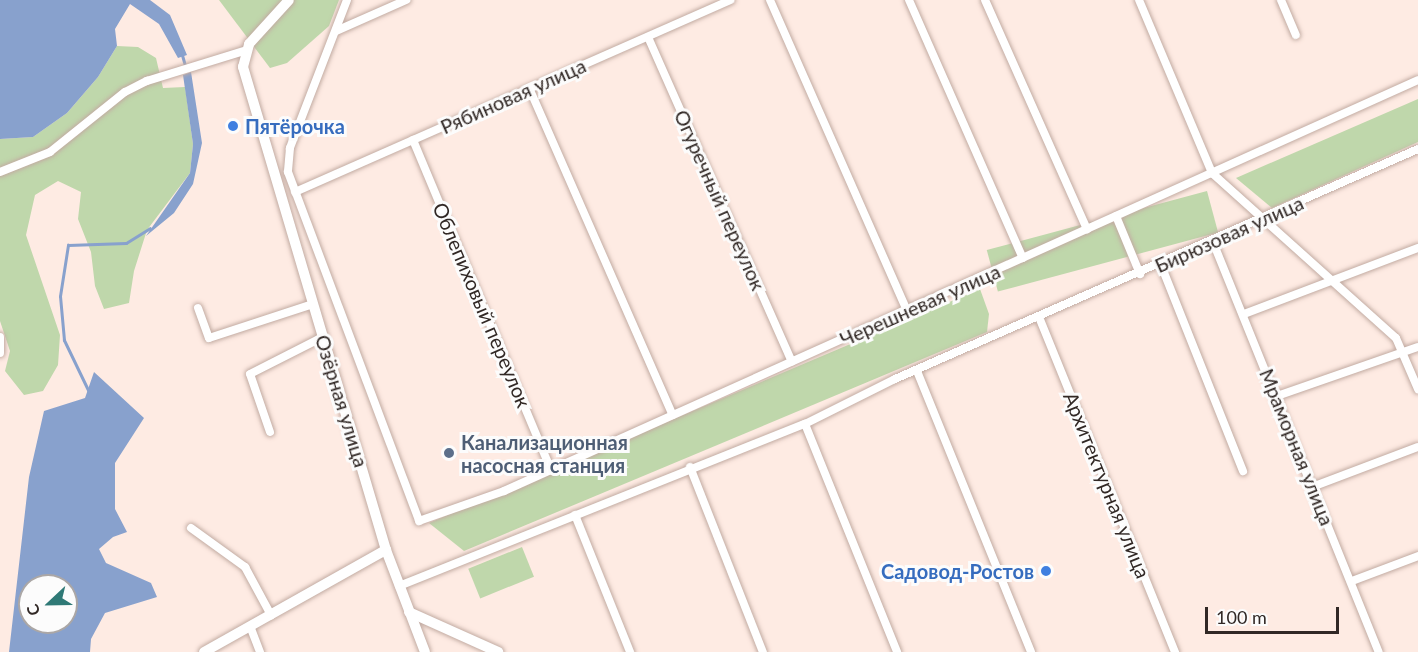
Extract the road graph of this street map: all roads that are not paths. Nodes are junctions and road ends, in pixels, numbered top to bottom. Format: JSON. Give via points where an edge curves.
{"nodes":[{"id":1,"x":289,"y":0,"type":"edge"},
{"id":2,"x":348,"y":0,"type":"edge"},
{"id":3,"x":406,"y":0,"type":"edge"},
{"id":4,"x":731,"y":0,"type":"edge"},
{"id":5,"x":770,"y":0,"type":"edge"},
{"id":6,"x":909,"y":0,"type":"edge"},
{"id":7,"x":986,"y":0,"type":"edge"},
{"id":8,"x":1138,"y":0,"type":"edge"},
{"id":9,"x":1281,"y":0,"type":"edge"},
{"id":10,"x":336,"y":31,"type":"junction"},
{"id":11,"x":1296,"y":36,"type":"dead end"},
{"id":12,"x":648,"y":37,"type":"junction"},
{"id":13,"x":244,"y":51,"type":"junction"},
{"id":14,"x":1418,"y":80,"type":"edge"},
{"id":15,"x":530,"y":90,"type":"junction"},
{"id":16,"x":413,"y":140,"type":"junction"},
{"id":17,"x":1418,"y":149,"type":"edge"},
{"id":18,"x":0,"y":172,"type":"edge"},
{"id":19,"x":1212,"y":173,"type":"junction"},
{"id":20,"x":295,"y":192,"type":"junction"},
{"id":21,"x":1116,"y":216,"type":"junction"},
{"id":22,"x":1265,"y":219,"type":"junction"},
{"id":23,"x":1087,"y":230,"type":"junction"},
{"id":24,"x":1213,"y":242,"type":"junction"},
{"id":25,"x":1418,"y":248,"type":"edge"},
{"id":26,"x":1023,"y":258,"type":"junction"},
{"id":27,"x":1161,"y":265,"type":"junction"},
{"id":28,"x":1140,"y":274,"type":"junction"},
{"id":29,"x":1329,"y":280,"type":"junction"},
{"id":30,"x":313,"y":304,"type":"junction"},
{"id":31,"x":198,"y":308,"type":"dead end"},
{"id":32,"x":907,"y":311,"type":"junction"},
{"id":33,"x":1244,"y":314,"type":"junction"},
{"id":34,"x":1039,"y":317,"type":"junction"},
{"id":35,"x":0,"y":337,"type":"edge"},
{"id":36,"x":323,"y":337,"type":"junction"},
{"id":37,"x":1418,"y":347,"type":"edge"},
{"id":38,"x":0,"y":352,"type":"edge"},
{"id":39,"x":1404,"y":352,"type":"junction"},
{"id":40,"x":792,"y":362,"type":"junction"},
{"id":41,"x":917,"y":371,"type":"junction"},
{"id":42,"x":1418,"y":389,"type":"edge"},
{"id":43,"x":1277,"y":396,"type":"junction"},
{"id":44,"x":673,"y":415,"type":"junction"},
{"id":45,"x":805,"y":423,"type":"junction"},
{"id":46,"x":270,"y":432,"type":"dead end"},
{"id":47,"x":1418,"y":447,"type":"edge"},
{"id":48,"x":690,"y":466,"type":"junction"},
{"id":49,"x":551,"y":470,"type":"junction"},
{"id":50,"x":1243,"y":471,"type":"dead end"},
{"id":51,"x":1312,"y":487,"type":"junction"},
{"id":52,"x":575,"y":515,"type":"junction"},
{"id":53,"x":191,"y":528,"type":"dead end"},
{"id":54,"x":386,"y":550,"type":"junction"},
{"id":55,"x":1418,"y":556,"type":"edge"},
{"id":56,"x":1352,"y":581,"type":"junction"},
{"id":57,"x":399,"y":586,"type":"junction"},
{"id":58,"x":410,"y":612,"type":"junction"},
{"id":59,"x":271,"y":615,"type":"junction"},
{"id":60,"x":250,"y":626,"type":"junction"},
{"id":61,"x":204,"y":652,"type":"edge"},
{"id":62,"x":260,"y":652,"type":"edge"},
{"id":63,"x":425,"y":652,"type":"edge"},
{"id":64,"x":498,"y":652,"type":"edge"},
{"id":65,"x":630,"y":652,"type":"edge"},
{"id":66,"x":763,"y":652,"type":"edge"},
{"id":67,"x":897,"y":652,"type":"edge"},
{"id":68,"x":1031,"y":652,"type":"edge"},
{"id":69,"x":1175,"y":652,"type":"edge"},
{"id":70,"x":1379,"y":652,"type":"edge"}],
"edges":[{"from":1,"to":13,"type":"street"},
{"from":2,"to":10,"type":"street"},
{"from":3,"to":10,"type":"street"},
{"from":4,"to":12,"type":"street","name":"Рябиновая улица"},
{"from":5,"to":32,"type":"street"},
{"from":6,"to":26,"type":"street"},
{"from":7,"to":23,"type":"street"},
{"from":8,"to":19,"type":"street"},
{"from":9,"to":11,"type":"street"},
{"from":10,"to":20,"type":"street","via":[[290,148],[288,172]]},
{"from":12,"to":15,"type":"street","name":"Рябиновая улица"},
{"from":12,"to":40,"type":"street","name":"Огуречный переулок"},
{"from":13,"to":18,"type":"street","via":[[173,71],[125,92],[34,161]]},
{"from":13,"to":30,"type":"street","name":"Озёрная улица","via":[[243,67]]},
{"from":14,"to":19,"type":"street","name":"Черешневая улица"},
{"from":15,"to":16,"type":"street","name":"Рябиновая улица"},
{"from":15,"to":44,"type":"street"},
{"from":16,"to":20,"type":"street","name":"Рябиновая улица"},
{"from":16,"to":49,"type":"street","name":"Облепиховый переулок"},
{"from":17,"to":22,"type":"street","name":"Бирюзовая улица"},
{"from":19,"to":21,"type":"street","name":"Черешневая улица"},
{"from":19,"to":22,"type":"street"},
{"from":20,"to":49,"type":"street","name":"Черешневая улица","via":[[419,521]]},
{"from":21,"to":23,"type":"street","name":"Черешневая улица"},
{"from":21,"to":28,"type":"street"},
{"from":22,"to":24,"type":"street","name":"Бирюзовая улица"},
{"from":22,"to":29,"type":"street"},
{"from":23,"to":26,"type":"street","name":"Черешневая улица"},
{"from":24,"to":27,"type":"street","name":"Бирюзовая улица"},
{"from":24,"to":33,"type":"street","name":"Мраморная улица"},
{"from":25,"to":29,"type":"street"},
{"from":26,"to":32,"type":"street","name":"Черешневая улица"},
{"from":27,"to":28,"type":"street","name":"Бирюзовая улица"},
{"from":27,"to":50,"type":"street"},
{"from":28,"to":34,"type":"street","name":"Бирюзовая улица"},
{"from":29,"to":33,"type":"street"},
{"from":29,"to":39,"type":"street","via":[[1396,338]]},
{"from":30,"to":31,"type":"street","via":[[209,338]]},
{"from":30,"to":36,"type":"street","name":"Озёрная улица"},
{"from":32,"to":40,"type":"street","name":"Черешневая улица"},
{"from":33,"to":43,"type":"street","name":"Мраморная улица"},
{"from":34,"to":41,"type":"street","name":"Бирюзовая улица"},
{"from":34,"to":69,"type":"street","name":"Архитектурная улица"},
{"from":35,"to":38,"type":"street"},
{"from":36,"to":46,"type":"street","via":[[250,374]]},
{"from":36,"to":54,"type":"street","name":"Озёрная улица"},
{"from":37,"to":39,"type":"street"},
{"from":39,"to":42,"type":"street"},
{"from":39,"to":43,"type":"street"},
{"from":40,"to":44,"type":"street","name":"Черешневая улица"},
{"from":41,"to":45,"type":"street","name":"Бирюзовая улица"},
{"from":41,"to":68,"type":"street"},
{"from":43,"to":51,"type":"street","name":"Мраморная улица"},
{"from":44,"to":49,"type":"street","name":"Черешневая улица"},
{"from":45,"to":48,"type":"street","name":"Бирюзовая улица"},
{"from":45,"to":67,"type":"street"},
{"from":47,"to":51,"type":"street"},
{"from":48,"to":52,"type":"street","name":"Бирюзовая улица"},
{"from":48,"to":66,"type":"street"},
{"from":51,"to":56,"type":"street","name":"Мраморная улица"},
{"from":52,"to":57,"type":"street","name":"Бирюзовая улица"},
{"from":52,"to":65,"type":"street"},
{"from":53,"to":59,"type":"street","via":[[245,567]]},
{"from":54,"to":57,"type":"street","name":"Озёрная улица"},
{"from":54,"to":59,"type":"street"},
{"from":55,"to":56,"type":"street"},
{"from":56,"to":70,"type":"street","name":"Мраморная улица"},
{"from":57,"to":58,"type":"street","name":"Озёрная улица"},
{"from":58,"to":63,"type":"street","name":"Озёрная улица"},
{"from":58,"to":64,"type":"street"},
{"from":59,"to":60,"type":"street"},
{"from":60,"to":61,"type":"street"},
{"from":60,"to":62,"type":"street"}]}
